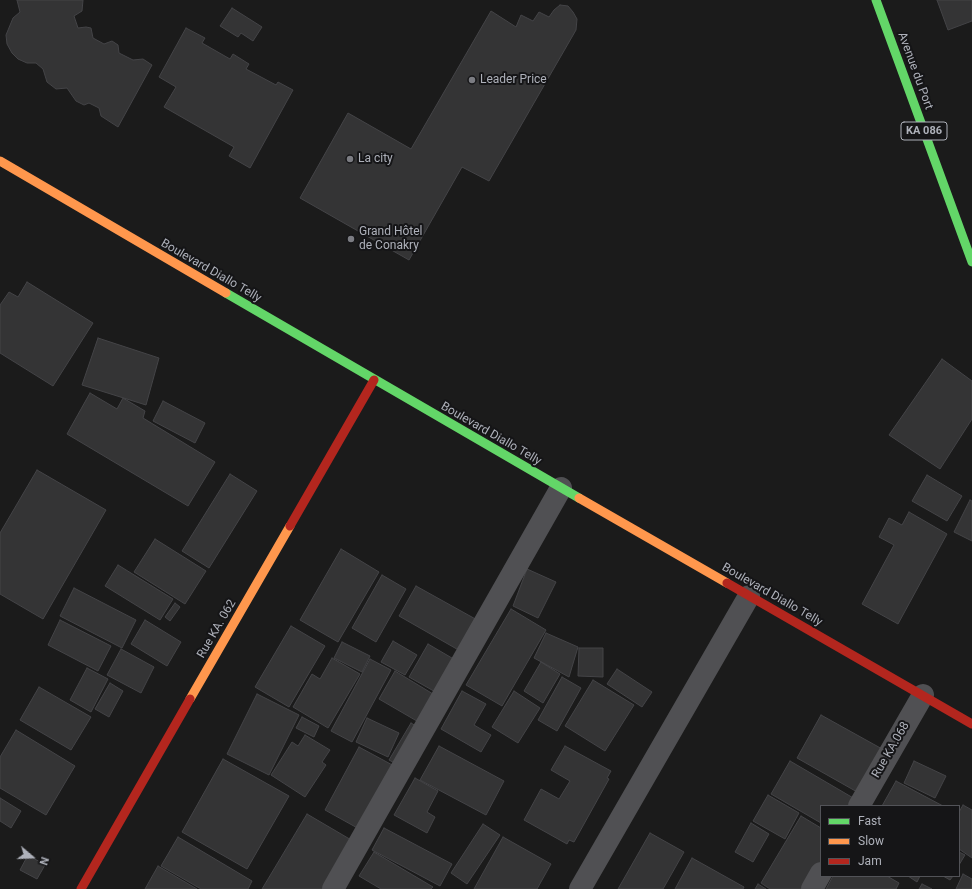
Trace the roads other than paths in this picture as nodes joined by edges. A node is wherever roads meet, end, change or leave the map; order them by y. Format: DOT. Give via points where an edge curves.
graph roads {
  1 [pos="876,0"];
  2 [pos="0,161"];
  3 [pos="972,262"];
  4 [pos="374,380"];
  5 [pos="562,488"];
  6 [pos="749,596"];
  7 [pos="923,695"];
  8 [pos="972,724"];
  9 [pos="860,805"];
  10 [pos="820,875"];
  11 [pos="81,889"];
  12 [pos="333,889"];
  13 [pos="580,889"];
  14 [pos="812,889"];
  1 -- 3 [label="street, Avenue du Port / KA 086"];
  2 -- 4 [label="street, Boulevard Diallo Telly"];
  4 -- 5 [label="street, Boulevard Diallo Telly"];
  4 -- 11 [label="street, Rue KA. 062"];
  5 -- 6 [label="street, Boulevard Diallo Telly"];
  5 -- 12 [label="street"];
  6 -- 7 [label="street, Boulevard Diallo Telly"];
  6 -- 13 [label="street"];
  7 -- 8 [label="street, Boulevard Diallo Telly"];
  7 -- 9 [label="street, Rue KA.068"];
  10 -- 14 [label="street"];
}
